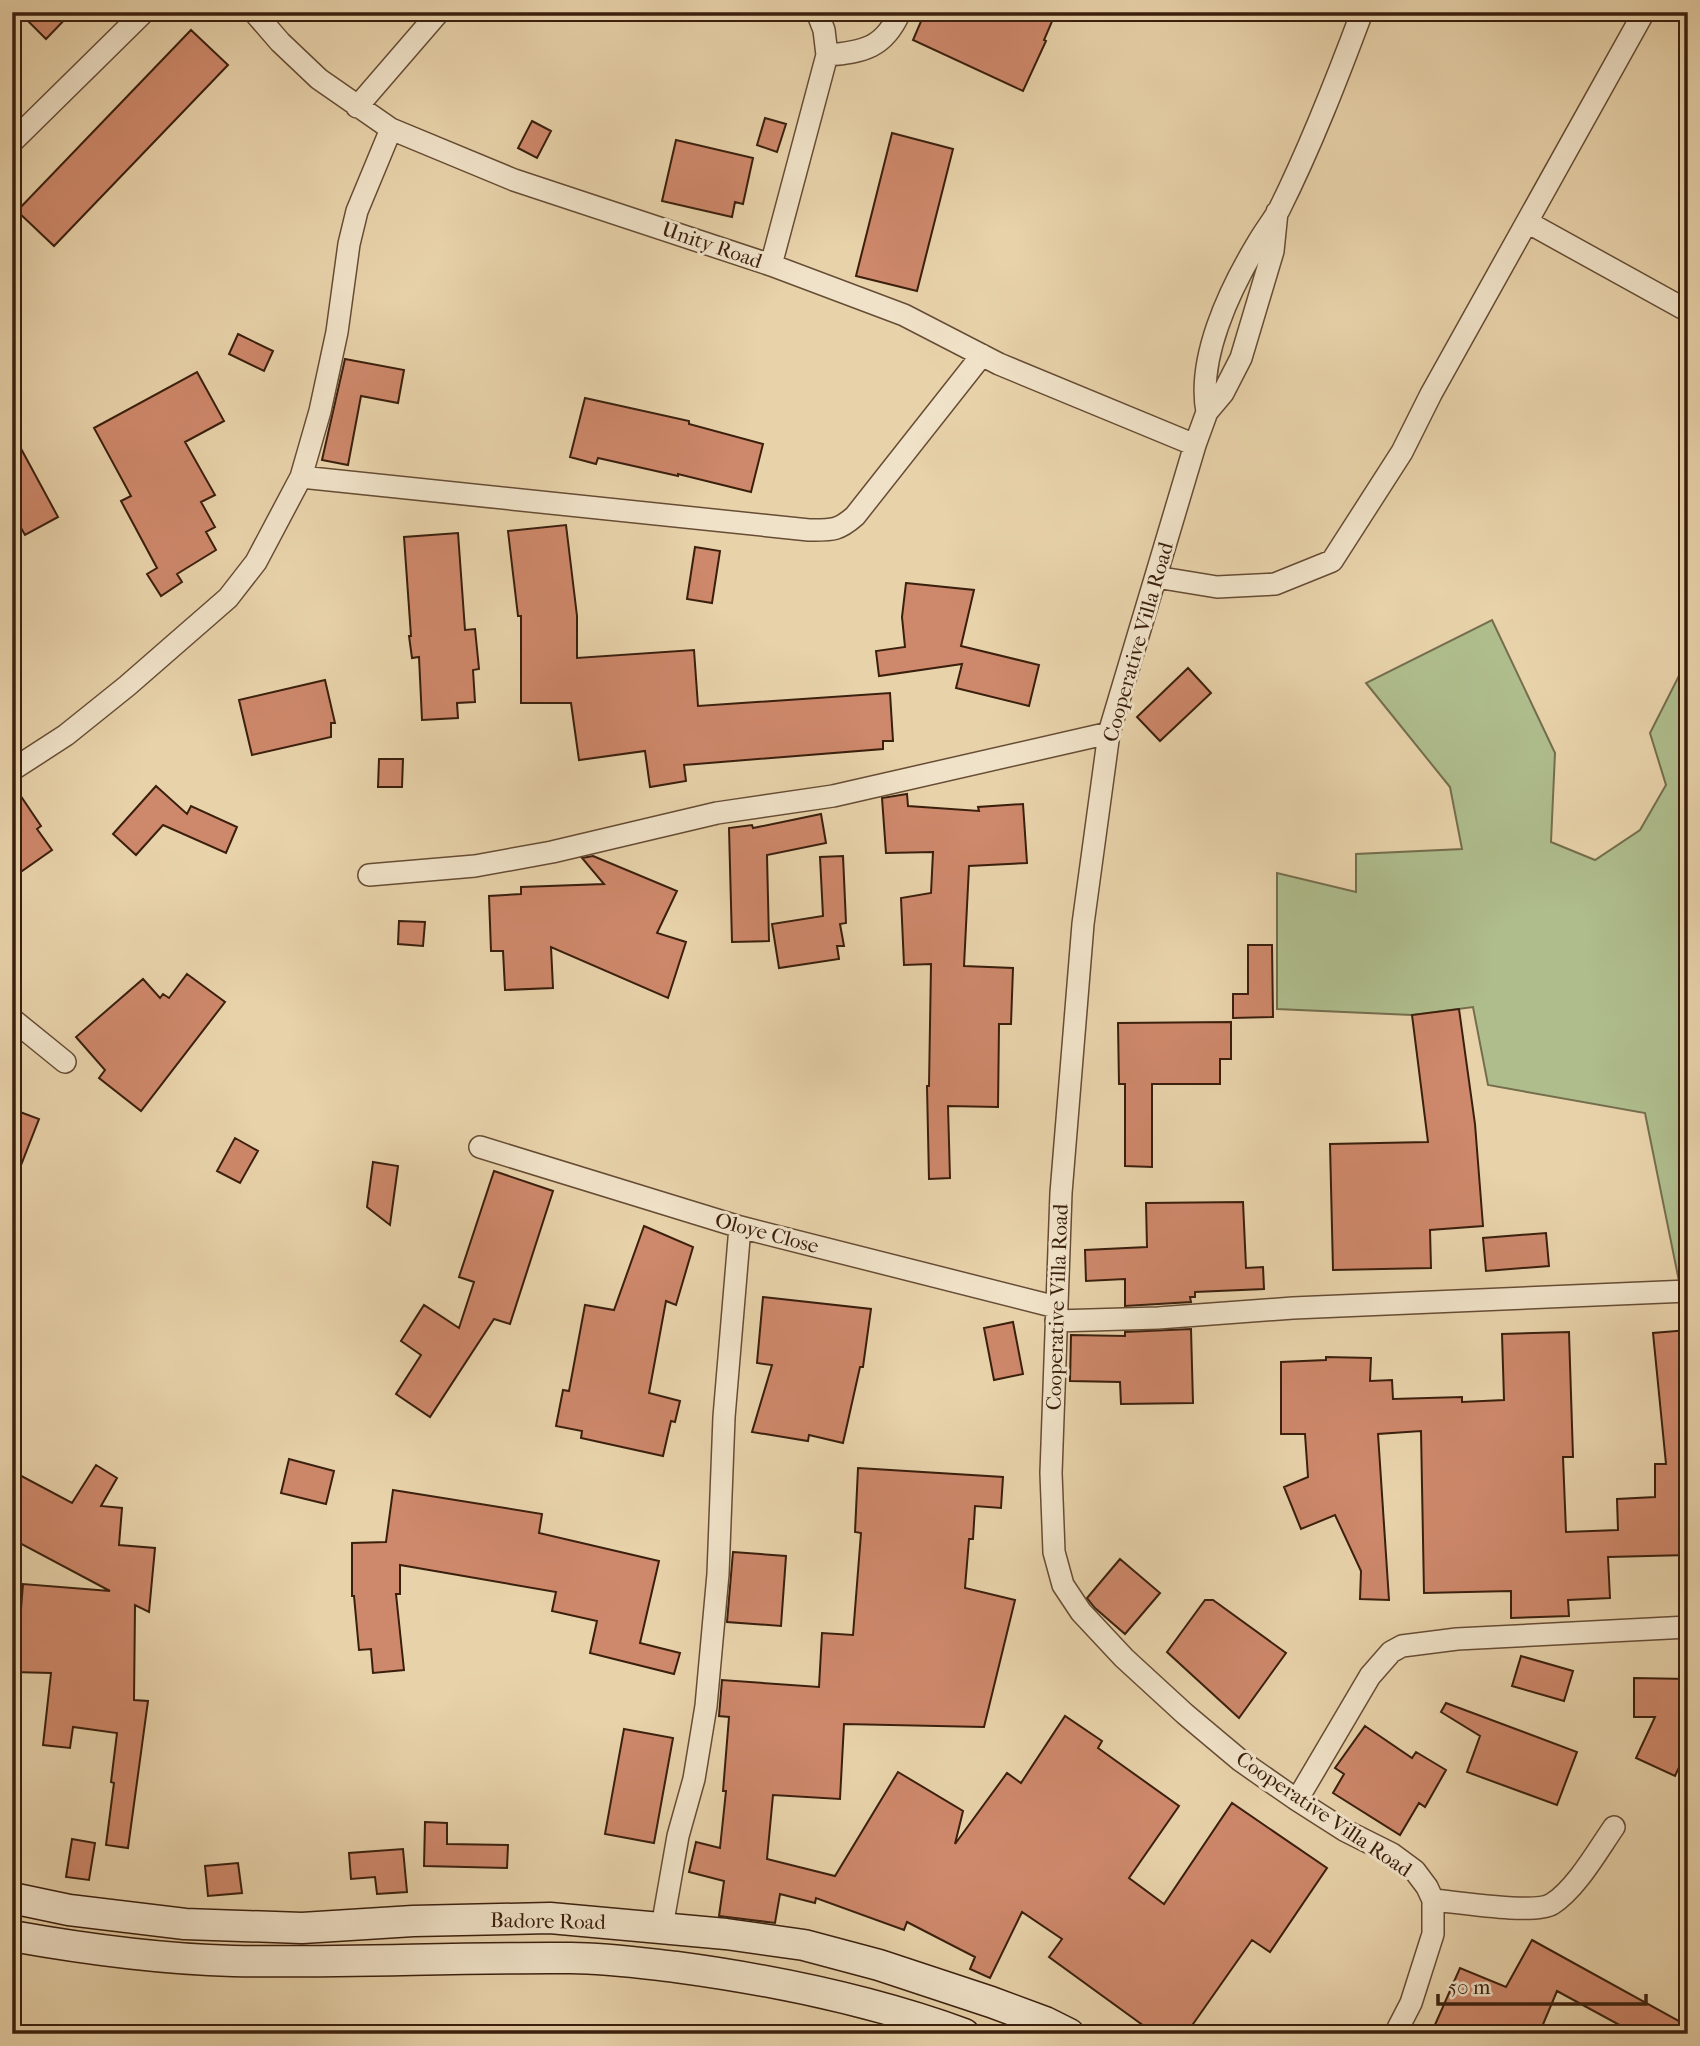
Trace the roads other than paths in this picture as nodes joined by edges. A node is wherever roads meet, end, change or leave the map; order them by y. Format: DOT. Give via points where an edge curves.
graph roads {
  1 [pos="144,12"];
  2 [pos="254,12"];
  3 [pos="439,12"];
  4 [pos="817,12"];
  5 [pos="900,12"];
  6 [pos="1362,12"];
  7 [pos="1644,12"];
  8 [pos="827,55"];
  9 [pos="357,107"];
  10 [pos="391,129"];
  11 [pos="12,142"];
  12 [pos="1278,212"];
  13 [pos="1527,222"];
  14 [pos="771,265"];
  15 [pos="1688,311"];
  16 [pos="982,355"];
  17 [pos="1207,412"];
  18 [pos="1195,446"];
  19 [pos="300,477"];
  20 [pos="1156,577"];
  21 [pos="1109,733"];
  22 [pos="12,769"];
  23 [pos="369,875"];
  24 [pos="12,1019"];
  25 [pos="65,1062"];
  26 [pos="481,1147"];
  27 [pos="740,1227"];
  28 [pos="1688,1291"];
  29 [pos="1056,1314"];
  30 [pos="1688,1627"];
  31 [pos="1297,1800"];
  32 [pos="1614,1827"];
  33 [pos="12,1898"];
  34 [pos="1433,1900"];
  35 [pos="662,1927"];
  36 [pos="12,1936"];
  37 [pos="964,2034"];
  38 [pos="1069,2034"];
  39 [pos="1395,2034"];
  1 -- 11 [label="street"];
  2 -- 9 [label="street, Unity Road" via="319,79"];
  3 -- 9 [label="street"];
  4 -- 8 [label="street"];
  5 -- 8 [label="street" via="886,36 873,46"];
  6 -- 12 [label="street, Cooperative Villa Road" via="1331,97"];
  7 -- 13 [label="street"];
  8 -- 14 [label="street"];
  9 -- 10 [label="street, Unity Road"];
  10 -- 14 [label="street, Unity Road" via="514,180"];
  10 -- 19 [label="street" via="357,211 337,332"];
  12 -- 17 [label="street, Cooperative Villa Road" via="1273,251 1241,358"];
  12 -- 17 [label="street, Cooperative Villa Road" via="1241,273 1211,345 1204,393"];
  13 -- 15 [label="street"];
  13 -- 20 [label="street" via="1402,452 1332,561 1275,583 1217,587"];
  14 -- 16 [label="street, Unity Road" via="904,315"];
  16 -- 18 [label="street, Unity Road"];
  16 -- 19 [label="street" via="855,516 833,530"];
  17 -- 18 [label="street, Cooperative Villa Road"];
  18 -- 20 [label="street, Cooperative Villa Road"];
  19 -- 22 [label="street" via="256,562 228,598 66,735"];
  20 -- 21 [label="street, Cooperative Villa Road"];
  21 -- 23 [label="street" via="833,796 717,813 552,852 475,866"];
  21 -- 29 [label="street, Cooperative Villa Road" via="1083,924"];
  24 -- 25 [label="street"];
  26 -- 27 [label="street, Oloye Close"];
  27 -- 29 [label="street, Oloye Close"];
  27 -- 35 [label="street" via="706,1706"];
  28 -- 29 [label="street, Oloye Close" via="1158,1318"];
  29 -- 31 [label="street, Cooperative Villa Road" via="1051,1473 1054,1552 1063,1585 1081,1612 1124,1658 1241,1761"];
  30 -- 31 [label="street" via="1402,1646 1370,1676"];
  31 -- 34 [label="street, Cooperative Villa Road" via="1392,1854 1415,1871"];
  32 -- 34 [label="street" via="1582,1873 1548,1906"];
  33 -- 35 [label="main road, Badore Road" via="185,1924 302,1928 550,1918"];
  34 -- 39 [label="street" via="1429,1951"];
  35 -- 38 [label="main road, Badore Road" via="804,1945 854,1958 936,1982"];
  36 -- 37 [label="main road, Badore Road" via="73,1947 231,1961 572,1958 631,1962 820,1993"];
}
